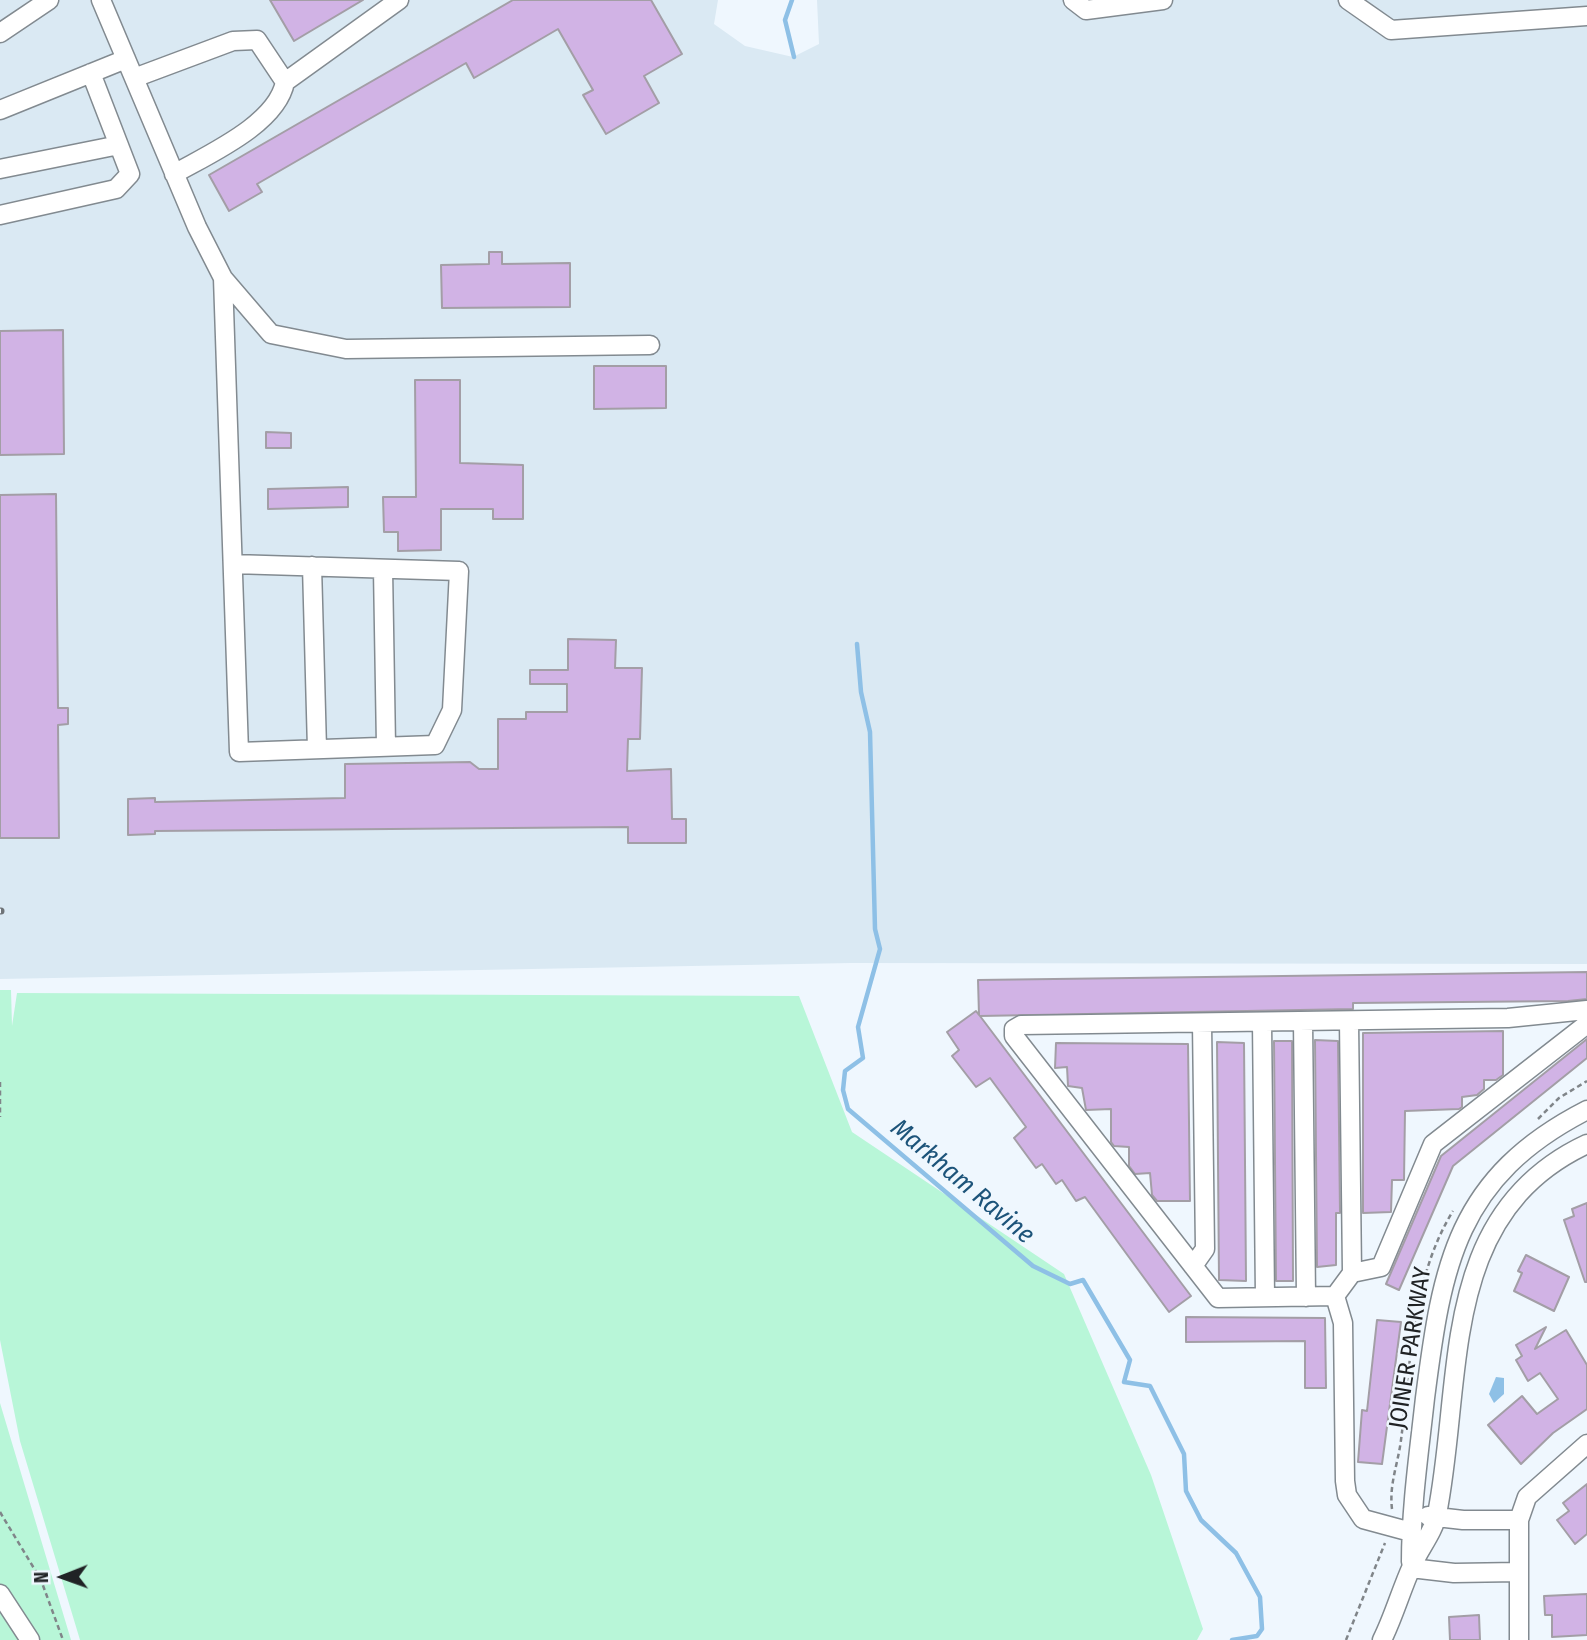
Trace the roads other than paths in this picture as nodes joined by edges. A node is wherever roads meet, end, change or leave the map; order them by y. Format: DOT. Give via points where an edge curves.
graph roads {
  1 [pos="49,0"];
  2 [pos="101,0"];
  3 [pos="399,0"];
  4 [pos="1073,0"];
  5 [pos="1163,0"];
  6 [pos="1348,0"];
  7 [pos="1587,16"];
  8 [pos="0,33"];
  9 [pos="126,59"];
  10 [pos="91,73"];
  11 [pos="134,78"];
  12 [pos="285,82"];
  13 [pos="0,110"];
  14 [pos="118,145"];
  15 [pos="0,169"];
  16 [pos="174,174"];
  17 [pos="0,215"];
  18 [pos="223,278"];
  19 [pos="650,345"];
  20 [pos="233,564"];
  21 [pos="312,566"];
  22 [pos="383,569"];
  23 [pos="386,747"];
  24 [pos="317,749"];
  25 [pos="1587,1010"];
  26 [pos="1303,1021"];
  27 [pos="1349,1021"];
  28 [pos="1262,1022"];
  29 [pos="1202,1023"];
  30 [pos="1587,1024"];
  31 [pos="1587,1110"];
  32 [pos="1587,1144"];
  33 [pos="1193,1266"];
  34 [pos="1352,1273"];
  35 [pos="1335,1296"];
  36 [pos="1265,1297"];
  37 [pos="1306,1297"];
  38 [pos="1587,1444"];
  39 [pos="1411,1513"];
  40 [pos="1437,1517"];
  41 [pos="1519,1520"];
  42 [pos="1411,1532"];
  43 [pos="1411,1568"];
  44 [pos="1518,1572"];
  45 [pos="2,1600"];
  46 [pos="30,1640"];
  47 [pos="1382,1640"];
  48 [pos="1519,1640"];
  1 -- 8 [label="street"];
  2 -- 9 [label="street"];
  3 -- 12 [label="street"];
  4 -- 5 [label="street" via="1086,10"];
  6 -- 7 [label="street" via="1391,30"];
  9 -- 10 [label="street"];
  9 -- 11 [label="street"];
  10 -- 13 [label="street"];
  10 -- 14 [label="street"];
  11 -- 12 [label="street" via="233,41 257,40"];
  11 -- 16 [label="street"];
  12 -- 16 [label="street" via="283,94 270,111 243,134"];
  14 -- 15 [label="street"];
  14 -- 17 [label="street" via="130,174 116,189"];
  16 -- 18 [label="street"];
  18 -- 19 [label="street" via="271,334 346,349"];
  18 -- 20 [label="street"];
  20 -- 21 [label="street"];
  20 -- 24 [label="street" via="239,752"];
  21 -- 22 [label="street"];
  21 -- 24 [label="street"];
  22 -- 23 [label="street"];
  22 -- 23 [label="street" via="459,571 452,710 435,746"];
  23 -- 24 [label="street"];
  25 -- 27 [label="street" via="1508,1018"];
  26 -- 27 [label="street"];
  26 -- 28 [label="street"];
  26 -- 37 [label="street"];
  27 -- 34 [label="street"];
  28 -- 29 [label="street"];
  28 -- 36 [label="street"];
  29 -- 33 [label="street" via="1205,1249"];
  29 -- 33 [label="street" via="1014,1029 1014,1036"];
  30 -- 34 [label="street" via="1433,1144 1381,1267"];
  31 -- 39 [label="street, JOINER PARKWAY" via="1533,1143 1508,1165 1461,1231 1446,1270 1436,1317"];
  32 -- 40 [label="street, JOINER PARKWAY" via="1550,1165 1502,1214 1485,1242 1461,1323"];
  33 -- 36 [label="street" via="1218,1298"];
  34 -- 35 [label="street"];
  35 -- 37 [label="street"];
  35 -- 42 [label="street" via="1343,1324 1347,1495 1363,1519"];
  36 -- 37 [label="street"];
  38 -- 41 [label="street" via="1527,1497"];
  39 -- 40 [label="street"];
  39 -- 42 [label="street, JOINER PARKWAY"];
  40 -- 41 [label="street"];
  40 -- 43 [label="street, JOINER PARKWAY"];
  41 -- 44 [label="street"];
  42 -- 43 [label="street, JOINER PARKWAY"];
  43 -- 44 [label="street"];
  43 -- 47 [label="street, JOINER PARKWAY"];
  44 -- 48 [label="street"];
  45 -- 46 [label="street"];
}
